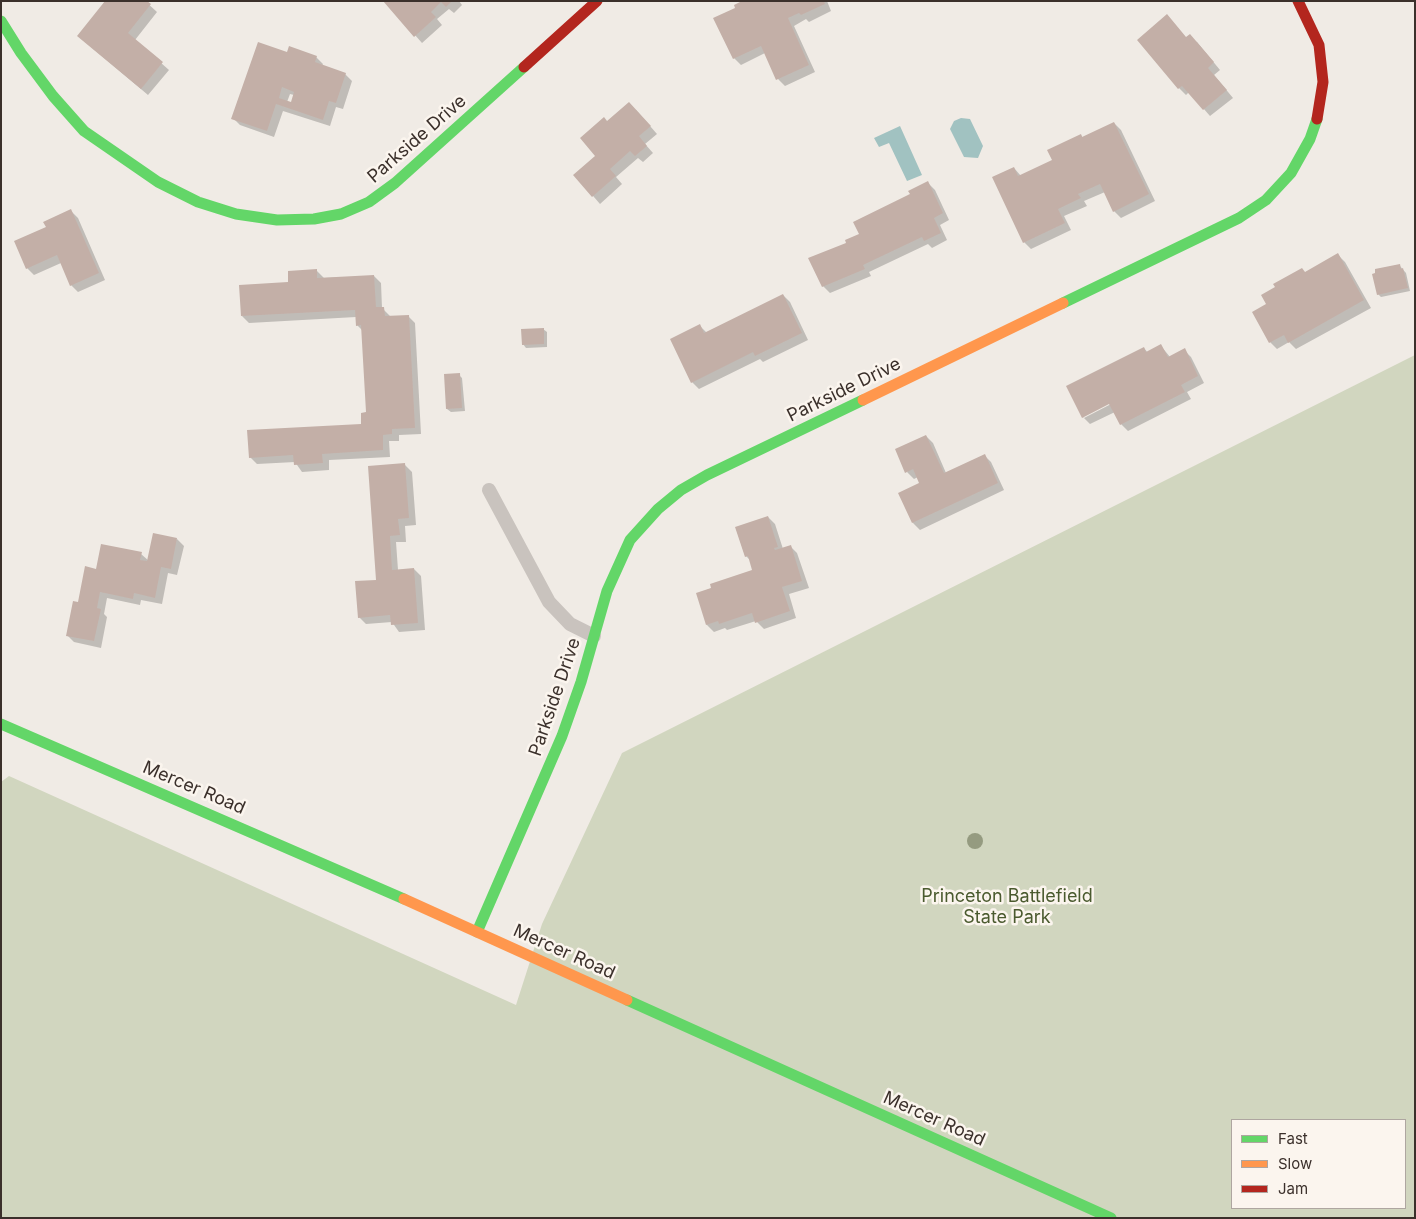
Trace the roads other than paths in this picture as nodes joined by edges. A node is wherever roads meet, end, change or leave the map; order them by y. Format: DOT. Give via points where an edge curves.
graph roads {
  1 [pos="597,1"];
  2 [pos="1298,1"];
  3 [pos="1,21"];
  4 [pos="489,490"];
  5 [pos="594,636"];
  6 [pos="1,724"];
  7 [pos="477,932"];
  8 [pos="1111,1218"];
  1 -- 3 [label="street, Parkside Drive" via="395,183 370,202 341,214 314,219 277,220 236,214 198,202 158,182 84,131 26,60"];
  2 -- 5 [label="street, Parkside Drive" via="1319,46 1323,82 1320,111 1310,139 1290,172 1266,200 1239,218 681,490 658,509 630,540 607,591"];
  4 -- 5 [label="lane" via="549,602 570,624"];
  5 -- 7 [label="street, Parkside Drive" via="562,736"];
  6 -- 7 [label="street, Mercer Road"];
  7 -- 8 [label="street, Mercer Road"];
}
